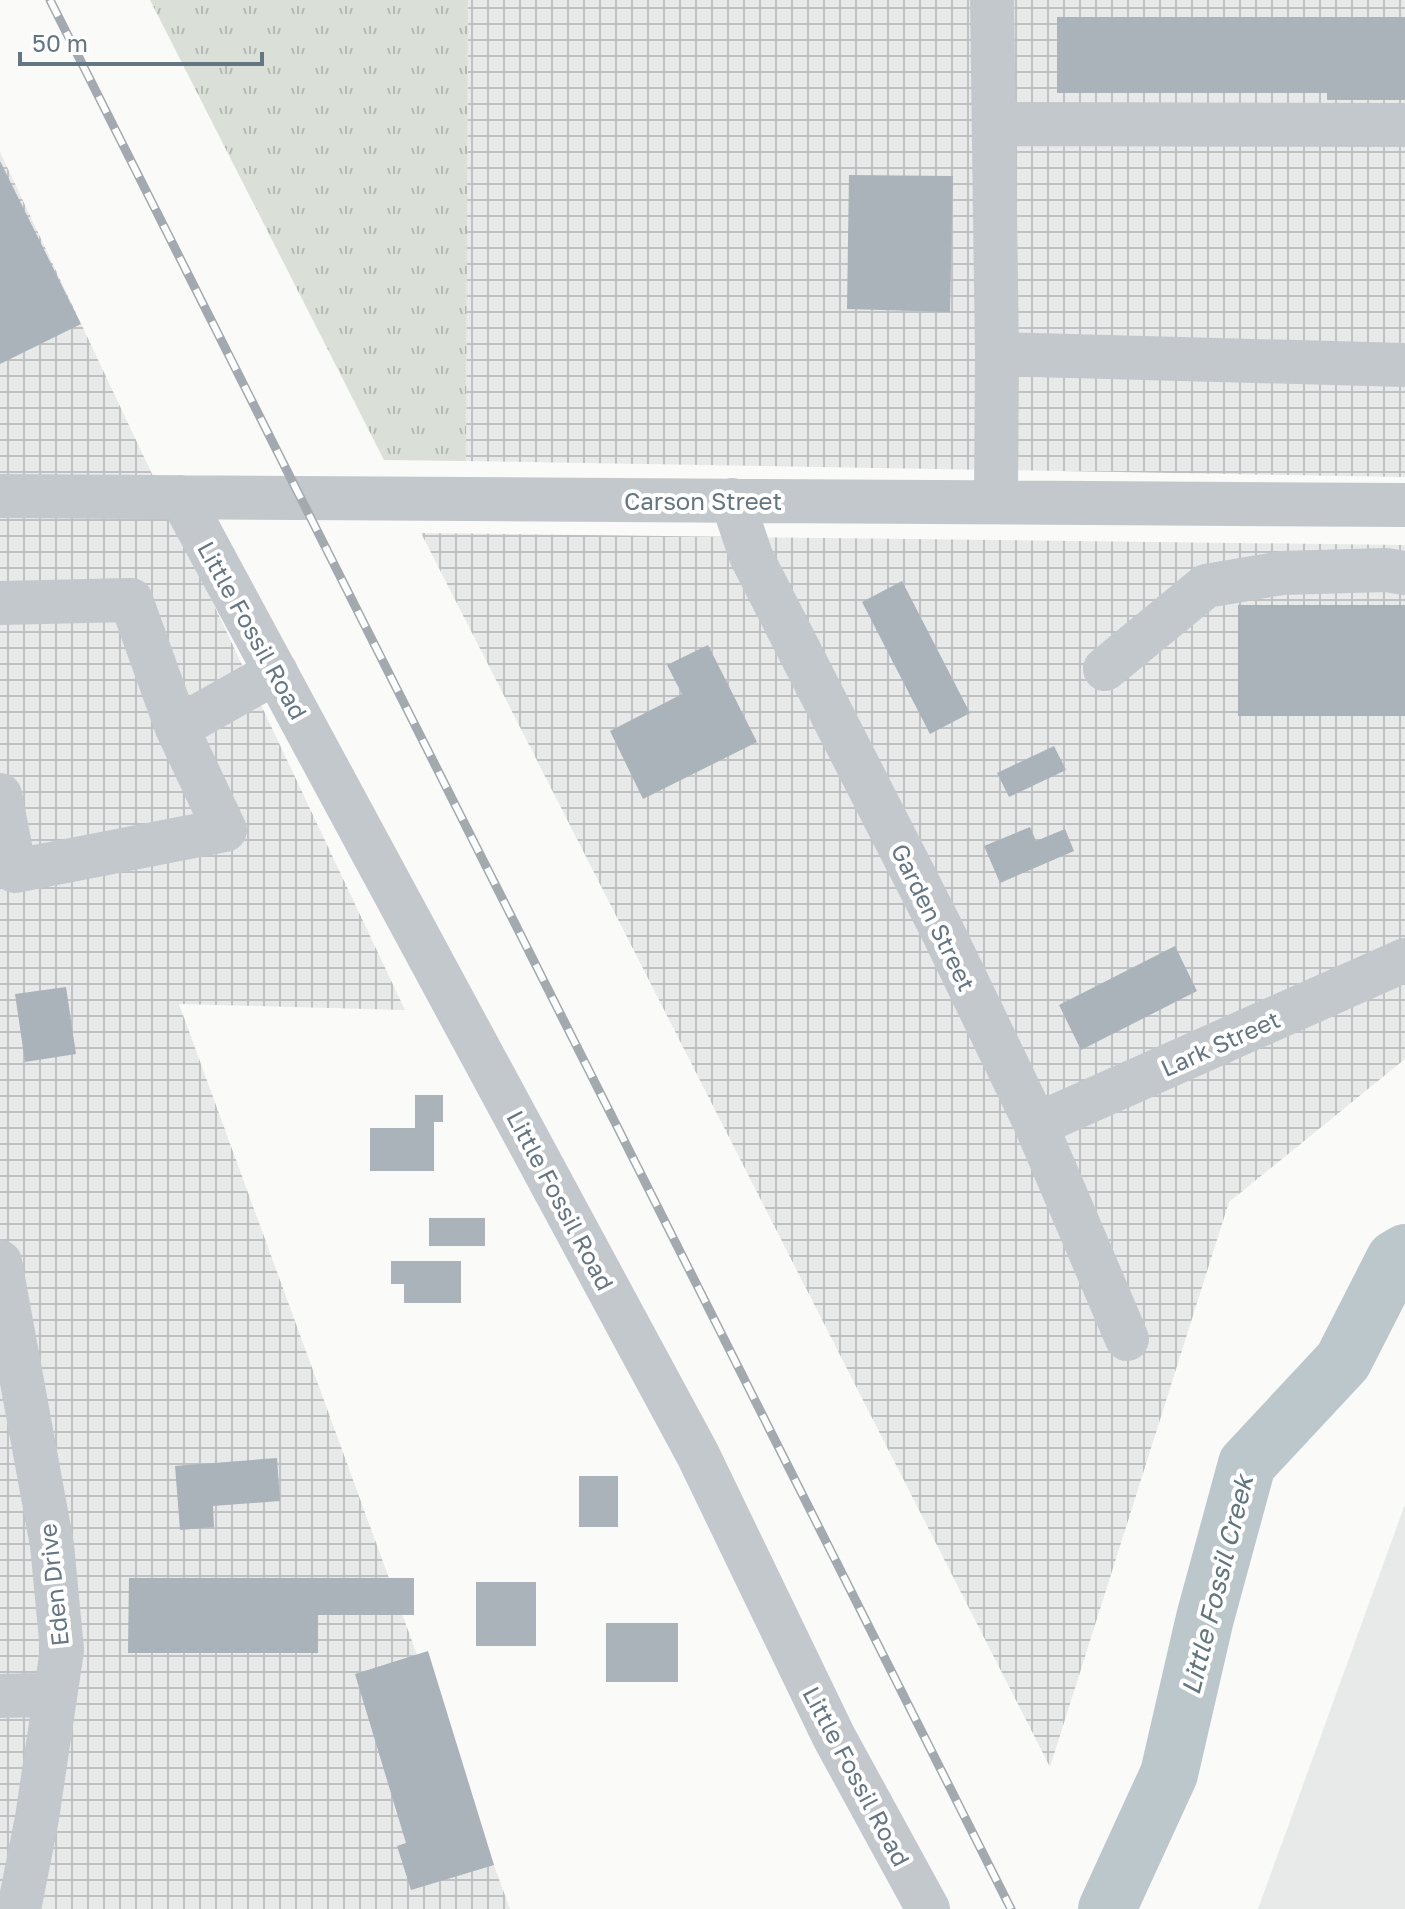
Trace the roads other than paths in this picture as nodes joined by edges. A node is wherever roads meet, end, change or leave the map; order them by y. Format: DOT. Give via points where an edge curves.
graph roads {
  1 [pos="992,0"];
  2 [pos="994,124"];
  3 [pos="1405,125"];
  4 [pos="997,354"];
  5 [pos="1405,365"];
  6 [pos="0,496"];
  7 [pos="181,497"];
  8 [pos="732,500"];
  9 [pos="996,502"];
  10 [pos="1319,504"];
  11 [pos="1405,505"];
  12 [pos="1320,573"];
  13 [pos="1405,573"];
  14 [pos="0,603"];
  15 [pos="1105,669"];
  16 [pos="276,672"];
  17 [pos="177,728"];
  18 [pos="0,795"];
  19 [pos="8,873"];
  20 [pos="1405,960"];
  21 [pos="1036,1125"];
  22 [pos="0,1262"];
  23 [pos="1127,1339"];
  24 [pos="0,1696"];
  25 [pos="55,1698"];
  26 [pos="19,1909"];
  27 [pos="928,1909"];
  1 -- 2 [label="street"];
  2 -- 3 [label="street"];
  2 -- 4 [label="street"];
  4 -- 5 [label="street"];
  4 -- 9 [label="street"];
  6 -- 7 [label="street, Carson Street"];
  7 -- 8 [label="street, Carson Street"];
  7 -- 16 [label="street, Little Fossil Road"];
  8 -- 9 [label="street, Carson Street"];
  8 -- 21 [label="street, Garden Street" via="751,556"];
  9 -- 10 [label="street, Carson Street"];
  10 -- 11 [label="street, Carson Street"];
  10 -- 12 [label="street"];
  12 -- 13 [label="street"];
  12 -- 15 [label="street" via="1282,573 1206,586"];
  14 -- 17 [label="street" via="131,600"];
  16 -- 17 [label="street"];
  16 -- 27 [label="street, Little Fossil Road" via="698,1455 834,1737"];
  17 -- 19 [label="street" via="225,830"];
  18 -- 19 [label="street"];
  20 -- 21 [label="street, Lark Street"];
  21 -- 23 [label="street, Garden Street"];
  22 -- 25 [label="street, Eden Drive" via="52,1545 62,1650"];
  24 -- 25 [label="street"];
  25 -- 26 [label="street, Eden Drive"];
}
